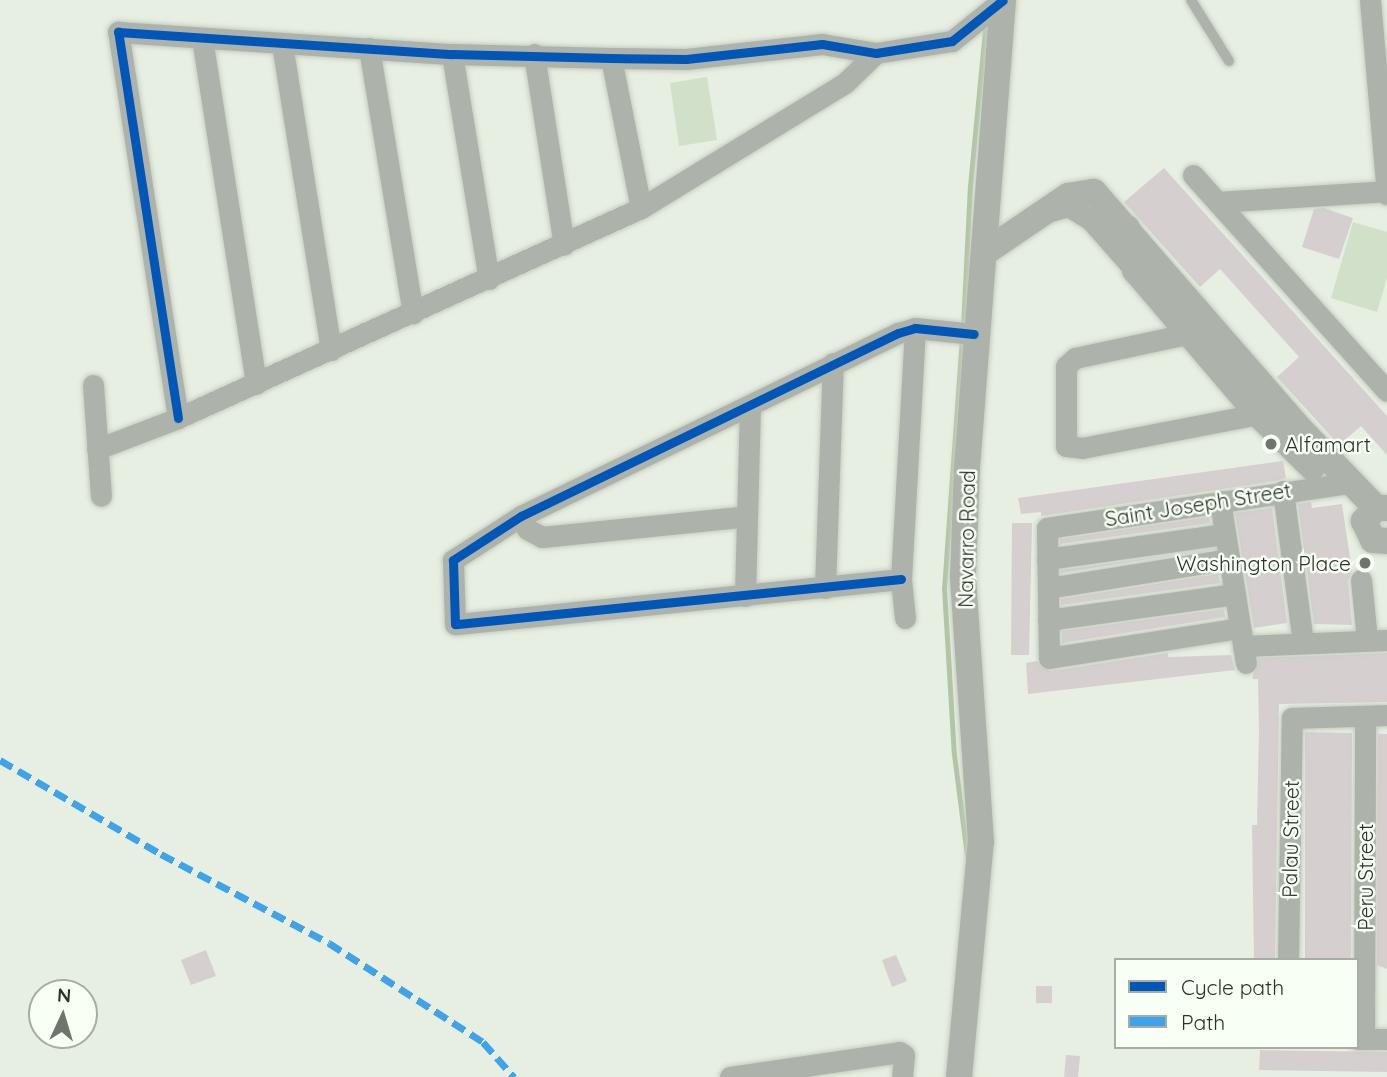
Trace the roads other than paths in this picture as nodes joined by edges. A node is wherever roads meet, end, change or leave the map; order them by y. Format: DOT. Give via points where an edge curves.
graph roads {
  1 [pos="1191,0"];
  2 [pos="1370,0"];
  3 [pos="994,7"];
  4 [pos="202,38"];
  5 [pos="282,44"];
  6 [pos="369,48"];
  7 [pos="876,53"];
  8 [pos="452,54"];
  9 [pos="534,54"];
  10 [pos="611,58"];
  11 [pos="1381,58"];
  12 [pos="1229,61"];
  13 [pos="1385,139"];
  14 [pos="1193,175"];
  15 [pos="1386,193"];
  16 [pos="1217,202"];
  17 [pos="641,208"];
  18 [pos="1040,214"];
  19 [pos="1126,225"];
  20 [pos="564,245"];
  21 [pos="984,253"];
  22 [pos="1135,270"];
  23 [pos="489,279"];
  24 [pos="413,313"];
  25 [pos="915,328"];
  26 [pos="1199,332"];
  27 [pos="966,333"];
  28 [pos="331,350"];
  29 [pos="833,363"];
  30 [pos="256,384"];
  31 [pos="93,385"];
  32 [pos="1386,387"];
  33 [pos="750,407"];
  34 [pos="1258,414"];
  35 [pos="178,418"];
  36 [pos="1292,434"];
  37 [pos="97,449"];
  38 [pos="1339,484"];
  39 [pos="1283,491"];
  40 [pos="101,496"];
  41 [pos="1220,501"];
  42 [pos="1376,512"];
  43 [pos="521,516"];
  44 [pos="747,516"];
  45 [pos="1225,534"];
  46 [pos="1386,543"];
  47 [pos="1048,559"];
  48 [pos="1229,559"];
  49 [pos="901,579"];
  50 [pos="1361,580"];
  51 [pos="825,588"];
  52 [pos="1048,588"];
  53 [pos="1235,594"];
  54 [pos="745,596"];
  55 [pos="905,618"];
  56 [pos="1048,620"];
  57 [pos="1377,640"];
  58 [pos="1303,643"];
  59 [pos="1243,646"];
  60 [pos="1387,715"];
  61 [pos="1365,716"];
  62 [pos="1288,958"];
  63 [pos="1361,1039"];
  64 [pos="1387,1039"];
  65 [pos="832,1070"];
  66 [pos="741,1076"];
  67 [pos="902,1077"];
  68 [pos="959,1077"];
  1 -- 12 [label="lane"];
  2 -- 11 [label="street"];
  3 -- 7 [label="street" via="952,41"];
  3 -- 21 [label="street, Navarro Road"];
  4 -- 5 [label="street"];
  4 -- 30 [label="street"];
  4 -- 35 [label="street" via="118,33"];
  5 -- 6 [label="street"];
  5 -- 28 [label="street"];
  6 -- 8 [label="street"];
  6 -- 24 [label="street"];
  7 -- 10 [label="street" via="822,44 686,59"];
  7 -- 17 [label="street" via="845,83"];
  8 -- 9 [label="street"];
  8 -- 23 [label="street"];
  9 -- 10 [label="street"];
  9 -- 20 [label="street"];
  10 -- 17 [label="street"];
  11 -- 13 [label="street"];
  13 -- 15 [label="street"];
  14 -- 16 [label="street"];
  15 -- 16 [label="street"];
  16 -- 32 [label="street"];
  17 -- 20 [label="street"];
  18 -- 19 [label="street" via="1068,196 1094,192"];
  18 -- 21 [label="street"];
  18 -- 22 [label="street" via="1068,206 1090,219"];
  19 -- 22 [label="street"];
  19 -- 26 [label="street"];
  20 -- 23 [label="street"];
  21 -- 27 [label="street, Navarro Road"];
  22 -- 26 [label="street"];
  23 -- 24 [label="street"];
  24 -- 28 [label="street"];
  25 -- 27 [label="street"];
  25 -- 29 [label="street"];
  25 -- 49 [label="street"];
  26 -- 34 [label="street"];
  26 -- 34 [label="street" via="1075,358 1066,366 1066,446 1082,448"];
  26 -- 36 [label="street"];
  27 -- 68 [label="street, Navarro Road" via="963,577 981,842"];
  28 -- 30 [label="street"];
  29 -- 33 [label="street"];
  29 -- 51 [label="street"];
  30 -- 35 [label="street"];
  31 -- 37 [label="street"];
  33 -- 43 [label="street"];
  33 -- 44 [label="street"];
  34 -- 36 [label="street"];
  35 -- 37 [label="street"];
  36 -- 38 [label="street"];
  37 -- 40 [label="street"];
  38 -- 39 [label="street, Saint Joseph Street"];
  38 -- 42 [label="street"];
  39 -- 41 [label="street, Saint Joseph Street"];
  39 -- 58 [label="street"];
  41 -- 45 [label="street"];
  41 -- 47 [label="street, Saint Joseph Street" via="1047,528"];
  42 -- 46 [label="street" via="1367,535"];
  43 -- 44 [label="street" via="527,529 542,537"];
  43 -- 54 [label="street" via="456,554 455,624"];
  44 -- 54 [label="street"];
  45 -- 47 [label="street"];
  45 -- 48 [label="street"];
  47 -- 52 [label="street"];
  48 -- 52 [label="street"];
  48 -- 53 [label="street"];
  49 -- 51 [label="street"];
  49 -- 55 [label="street"];
  50 -- 57 [label="street"];
  51 -- 54 [label="street"];
  52 -- 56 [label="street"];
  53 -- 56 [label="street"];
  53 -- 59 [label="street"];
  56 -- 59 [label="street" via="1049,657"];
  57 -- 58 [label="street"];
  58 -- 59 [label="street"];
  60 -- 61 [label="street"];
  61 -- 62 [label="street, Palau Street" via="1292,718"];
  61 -- 63 [label="street, Peru Street"];
  63 -- 64 [label="street"];
  65 -- 66 [label="street"];
  65 -- 67 [label="street" via="902,1052"];
}
